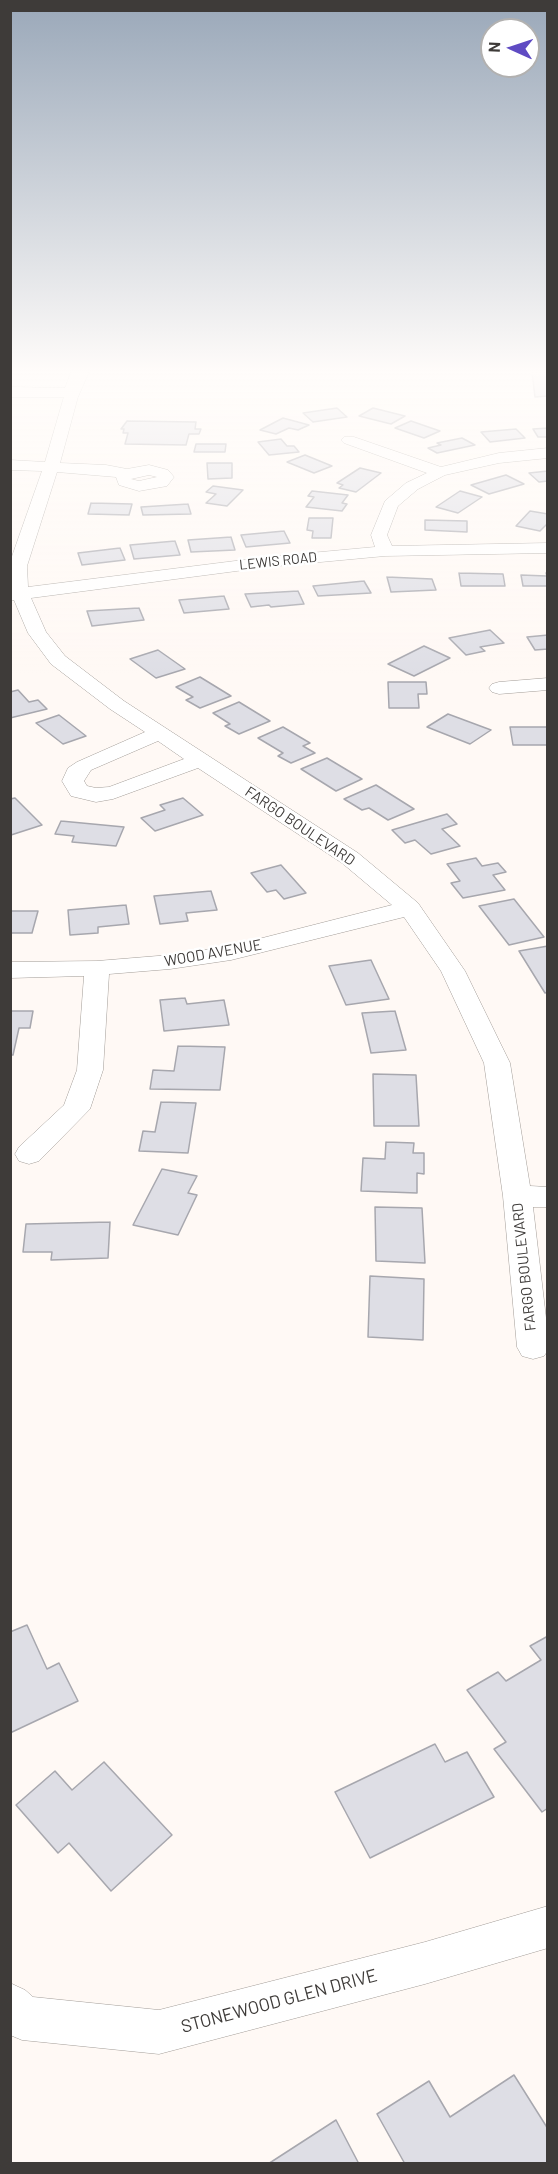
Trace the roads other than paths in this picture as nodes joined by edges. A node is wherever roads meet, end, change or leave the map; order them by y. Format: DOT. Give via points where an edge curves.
graph roads {
  1 [pos="49,473"];
  2 [pos="437,473"];
  3 [pos="548,548"];
  4 [pos="385,551"];
  5 [pos="15,595"];
  6 [pos="548,684"];
  7 [pos="499,688"];
  8 [pos="160,733"];
  9 [pos="200,760"];
  10 [pos="410,908"];
  11 [pos="97,968"];
  12 [pos="10,969"];
  13 [pos="29,1154"];
  14 [pos="517,1196"];
  15 [pos="548,1197"];
  16 [pos="532,1347"];
  17 [pos="548,1928"];
  18 [pos="10,2005"];
  1 -- 5 [label="street, FARGO BOULEVARD" via="18,566"];
  2 -- 4 [label="street" via="412,486 391,504 380,535"];
  3 -- 4 [label="street, LEWIS ROAD"];
  4 -- 5 [label="street, LEWIS ROAD" via="267,562"];
  5 -- 8 [label="street, FARGO BOULEVARD" via="58,660"];
  6 -- 7 [label="street"];
  8 -- 9 [label="street, FARGO BOULEVARD"];
  8 -- 9 [label="street" via="84,766 73,781 79,791 113,793"];
  9 -- 10 [label="street, FARGO BOULEVARD" via="350,858"];
  10 -- 11 [label="street, WOOD AVENUE" via="231,952"];
  10 -- 14 [label="street, FARGO BOULEVARD" via="453,971 497,1063"];
  11 -- 12 [label="street, WOOD AVENUE"];
  11 -- 13 [label="street" via="90,1070 76,1109"];
  14 -- 15 [label="street"];
  14 -- 16 [label="street, FARGO BOULEVARD"];
  17 -- 18 [label="street, STONEWOOD GLEN DRIVE" via="159,2032 22,2018"];
}
